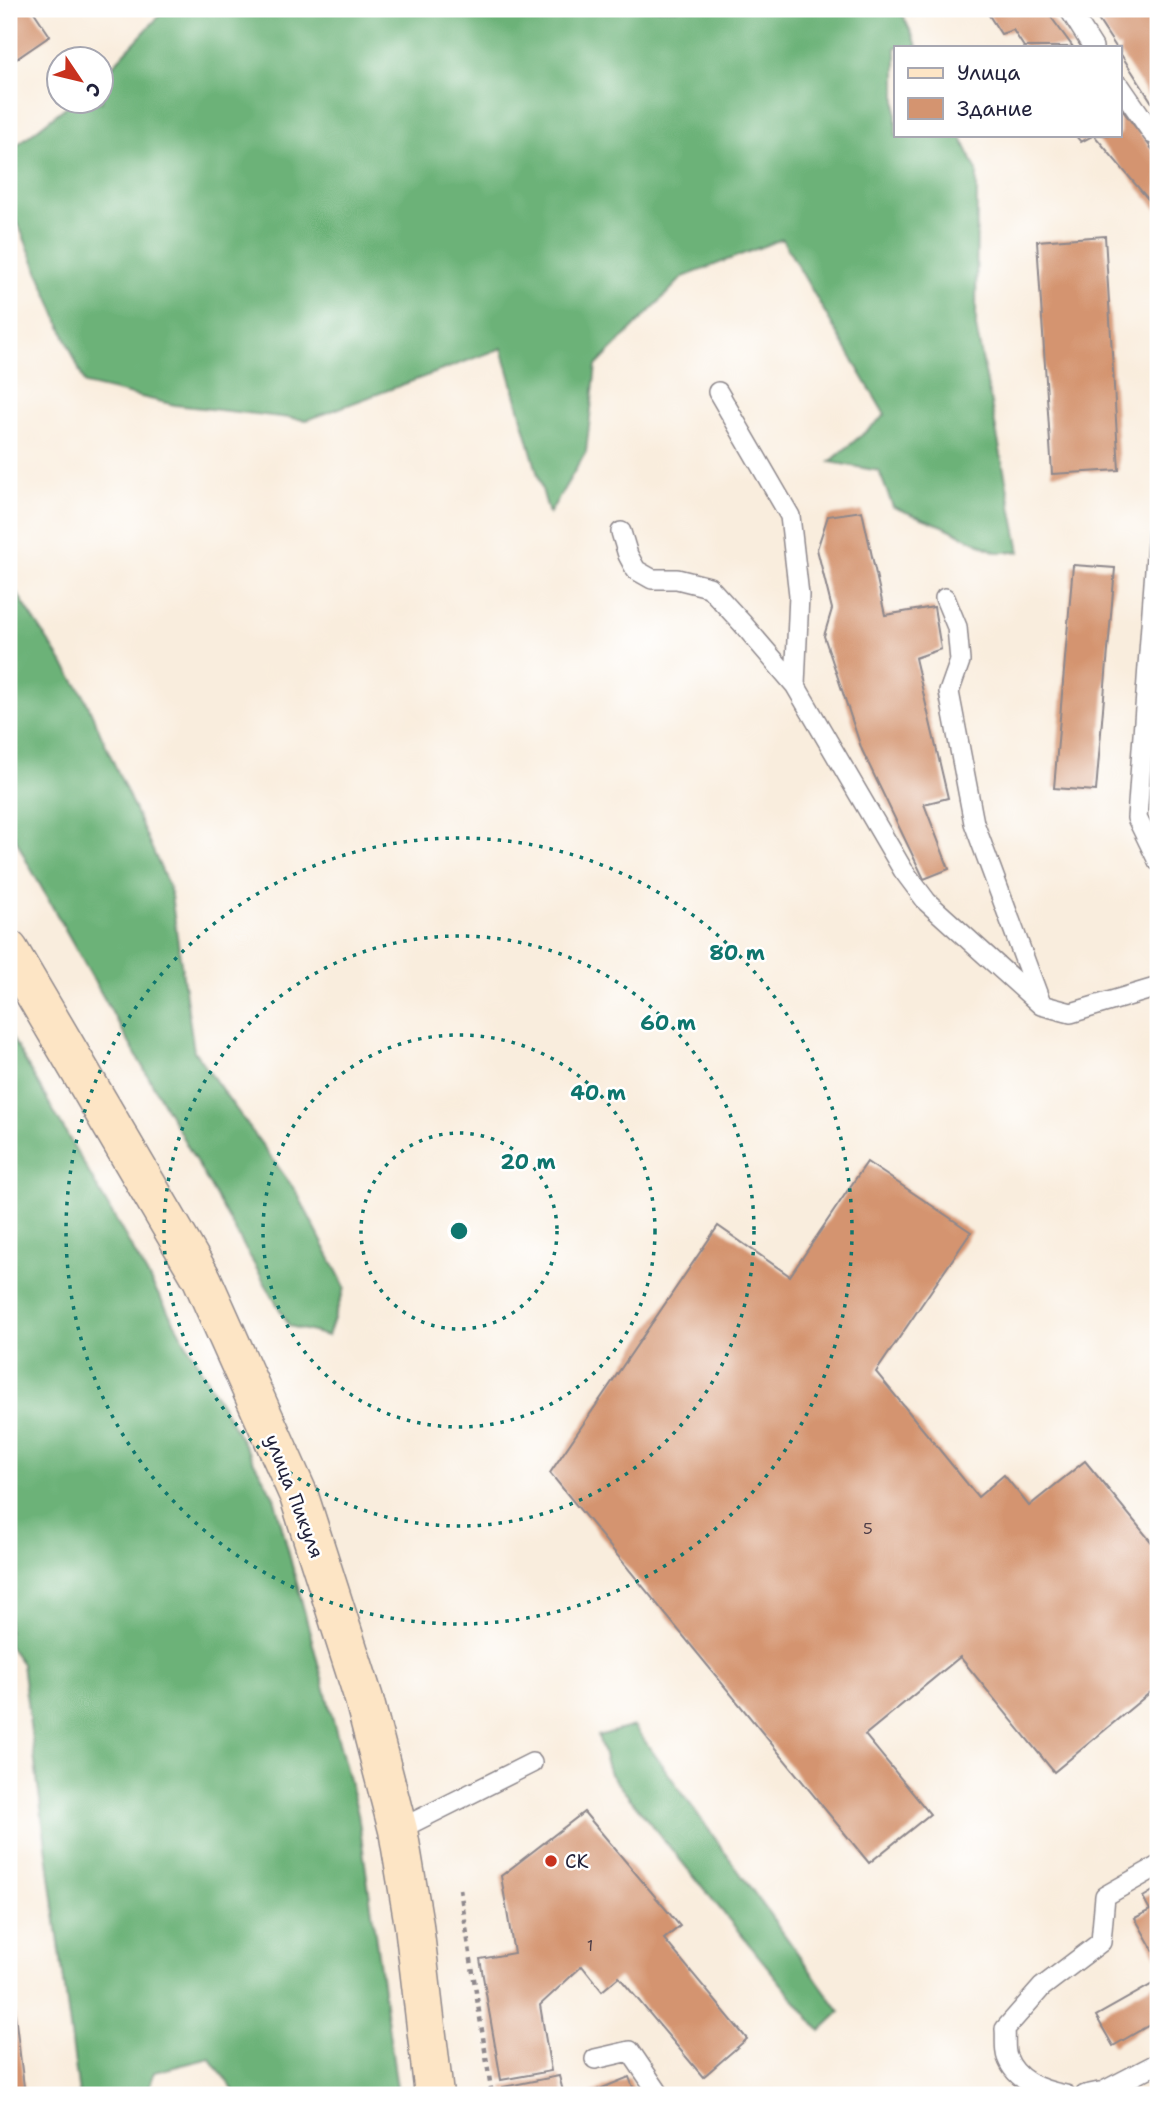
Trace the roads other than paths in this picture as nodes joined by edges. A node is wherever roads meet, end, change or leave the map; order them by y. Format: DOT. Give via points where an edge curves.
graph roads {
  1 [pos="1069,9"];
  2 [pos="1092,46"];
  3 [pos="1122,89"];
  4 [pos="1158,132"];
  5 [pos="718,392"];
  6 [pos="1158,528"];
  7 [pos="621,532"];
  8 [pos="945,598"];
  9 [pos="795,685"];
  10 [pos="1158,861"];
  11 [pos="9,950"];
  12 [pos="1158,987"];
  13 [pos="1041,1005"];
  14 [pos="532,1763"];
  15 [pos="398,1830"];
  16 [pos="1158,1866"];
  17 [pos="595,2059"];
  18 [pos="1158,2063"];
  19 [pos="434,2095"];
  20 [pos="660,2095"];
  21 [pos="1066,2095"];
  22 [pos="1085,2095"];
  1 -- 2 [label="lane"];
  3 -- 4 [label="lane" via="1153,134"];
  5 -- 9 [label="lane" via="790,516 799,595"];
  6 -- 10 [label="lane" via="1137,818"];
  7 -- 9 [label="lane" via="636,570 652,579 709,587"];
  8 -- 13 [label="lane" via="957,627 960,661 949,692 974,823"];
  9 -- 13 [label="lane" via="903,870 927,902"];
  11 -- 15 [label="main road, улица Пикуля" via="202,1279 299,1496 364,1699"];
  12 -- 13 [label="lane" via="1071,1013"];
  14 -- 15 [label="lane"];
  15 -- 19 [label="main road, улица Пикуля"];
  16 -- 21 [label="lane" via="1105,1896 1101,1942 1042,1987 1005,2029 1007,2056 1018,2076 1045,2091"];
  17 -- 20 [label="lane" via="630,2051"];
  18 -- 22 [label="lane" via="1104,2091"];
}
